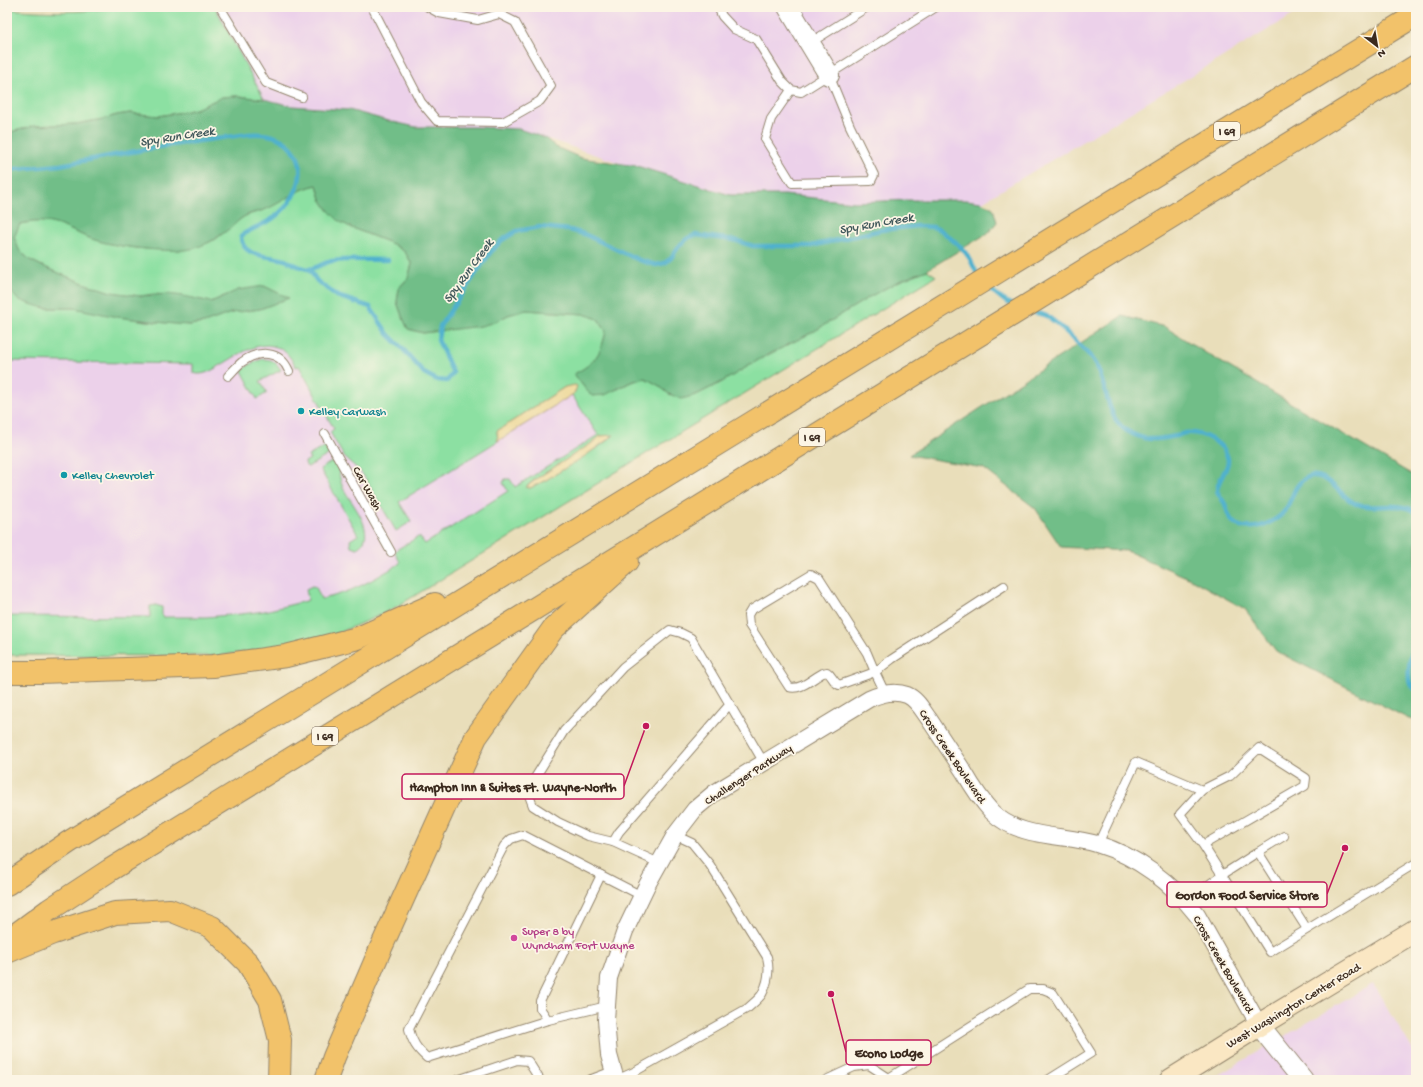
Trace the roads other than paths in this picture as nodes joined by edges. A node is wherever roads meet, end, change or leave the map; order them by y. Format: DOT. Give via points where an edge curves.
graph roads {
  1 [pos="220,7"];
  2 [pos="372,7"];
  3 [pos="428,7"];
  4 [pos="718,7"];
  5 [pos="788,7"];
  6 [pos="867,7"];
  7 [pos="936,7"];
  8 [pos="1416,15"];
  9 [pos="810,42"];
  10 [pos="1416,66"];
  11 [pos="829,75"];
  12 [pos="791,90"];
  13 [pos="302,98"];
  14 [pos="289,371"];
  15 [pos="228,376"];
  16 [pos="325,434"];
  17 [pos="648,538"];
  18 [pos="391,552"];
  19 [pos="513,570"];
  20 [pos="1004,586"];
  21 [pos="7,672"];
  22 [pos="875,672"];
  23 [pos="885,693"];
  24 [pos="868,699"];
  25 [pos="730,704"];
  26 [pos="764,763"];
  27 [pos="1202,790"];
  28 [pos="675,835"];
  29 [pos="1284,836"];
  30 [pos="613,842"];
  31 [pos="1098,844"];
  32 [pos="1203,845"];
  33 [pos="1258,852"];
  34 [pos="659,863"];
  35 [pos="1416,864"];
  36 [pos="601,875"];
  37 [pos="1222,875"];
  38 [pos="7,884"];
  39 [pos="642,896"];
  40 [pos="1186,901"];
  41 [pos="1307,929"];
  42 [pos="1416,930"];
  43 [pos="7,940"];
  44 [pos="7,952"];
  45 [pos="607,1006"];
  46 [pos="548,1020"];
  47 [pos="1259,1025"];
  48 [pos="615,1077"];
  49 [pos="889,1079"];
  50 [pos="279,1080"];
  51 [pos="326,1080"];
  52 [pos="457,1080"];
  53 [pos="540,1080"];
  54 [pos="589,1080"];
  55 [pos="828,1080"];
  56 [pos="1048,1080"];
  57 [pos="1171,1080"];
  58 [pos="1303,1080"];
  1 -- 13 [label="lane" via="266,83"];
  2 -- 3 [label="lane" via="421,102 437,121 503,122 540,101 551,86 515,22 499,14 478,20 439,13"];
  4 -- 12 [label="lane" via="722,16 734,29 756,39 782,81"];
  5 -- 9 [label="street"];
  6 -- 9 [label="lane"];
  7 -- 11 [label="lane"];
  8 -- 19 [label="highway, I 69"];
  9 -- 11 [label="street"];
  10 -- 17 [label="highway, I 69"];
  11 -- 12 [label="lane" via="801,92"];
  11 -- 12 [label="lane" via="874,175 871,181 792,183 764,139 771,119"];
  14 -- 15 [label="lane" via="281,360 270,353 255,355 241,363"];
  16 -- 18 [label="lane, Car Wash"];
  17 -- 43 [label="highway, I 69" via="110,870"];
  17 -- 51 [label="highway" via="622,567 553,629 476,737 380,950"];
  19 -- 21 [label="highway" via="358,638 286,656 213,666"];
  19 -- 38 [label="highway, I 69" via="69,842"];
  20 -- 22 [label="lane"];
  22 -- 22 [label="lane" via="867,653 819,578 811,574 751,610 748,615 749,625 789,687 793,689 826,672 840,685"];
  22 -- 23 [label="lane"];
  23 -- 24 [label="street, Cross Creek Boulevard"];
  23 -- 31 [label="street, Cross Creek Boulevard" via="907,695 917,703 992,812 1024,831"];
  24 -- 26 [label="street, Challenger Parkway"];
  25 -- 26 [label="lane"];
  25 -- 30 [label="lane"];
  25 -- 30 [label="lane" via="691,638 670,630 623,667 564,731 528,789 533,806 558,822 588,836"];
  26 -- 28 [label="street, Challenger Parkway" via="714,793 695,809"];
  27 -- 31 [label="lane" via="1136,762"];
  27 -- 32 [label="lane" via="1180,814"];
  27 -- 32 [label="lane" via="1230,776 1259,748 1306,778 1305,786"];
  28 -- 34 [label="street, Challenger Parkway"];
  28 -- 48 [label="lane" via="692,843 714,871 767,957 767,981 761,995 748,1008 634,1072"];
  29 -- 33 [label="lane"];
  30 -- 34 [label="lane"];
  31 -- 40 [label="street, Cross Creek Boulevard" via="1139,862"];
  32 -- 37 [label="lane"];
  33 -- 37 [label="lane"];
  33 -- 41 [label="lane"];
  34 -- 39 [label="street, Challenger Parkway"];
  35 -- 41 [label="lane"];
  36 -- 39 [label="lane"];
  36 -- 46 [label="lane" via="540,1001 540,1008"];
  36 -- 46 [label="lane" via="523,835 511,839 504,846 409,1029 412,1041 427,1058"];
  37 -- 40 [label="lane"];
  37 -- 41 [label="lane" via="1270,952"];
  39 -- 45 [label="street, Challenger Parkway" via="625,931 609,978"];
  40 -- 47 [label="street, Cross Creek Boulevard" via="1197,915"];
  42 -- 47 [label="main road, West Washington Center Road"];
  44 -- 50 [label="highway" via="116,913 170,910 212,927 248,963 270,1000 280,1040"];
  45 -- 46 [label="lane"];
  45 -- 48 [label="street, Challenger Parkway" via="609,1055"];
  47 -- 57 [label="main road, West Washington Center Road"];
  47 -- 58 [label="street, Cross Creek Boulevard"];
  48 -- 54 [label="lane"];
  49 -- 55 [label="lane" via="869,1065 854,1067"];
  49 -- 56 [label="lane" via="1029,989 1043,989 1053,994 1091,1053"];
  52 -- 53 [label="lane" via="517,1060 528,1061"];
}
